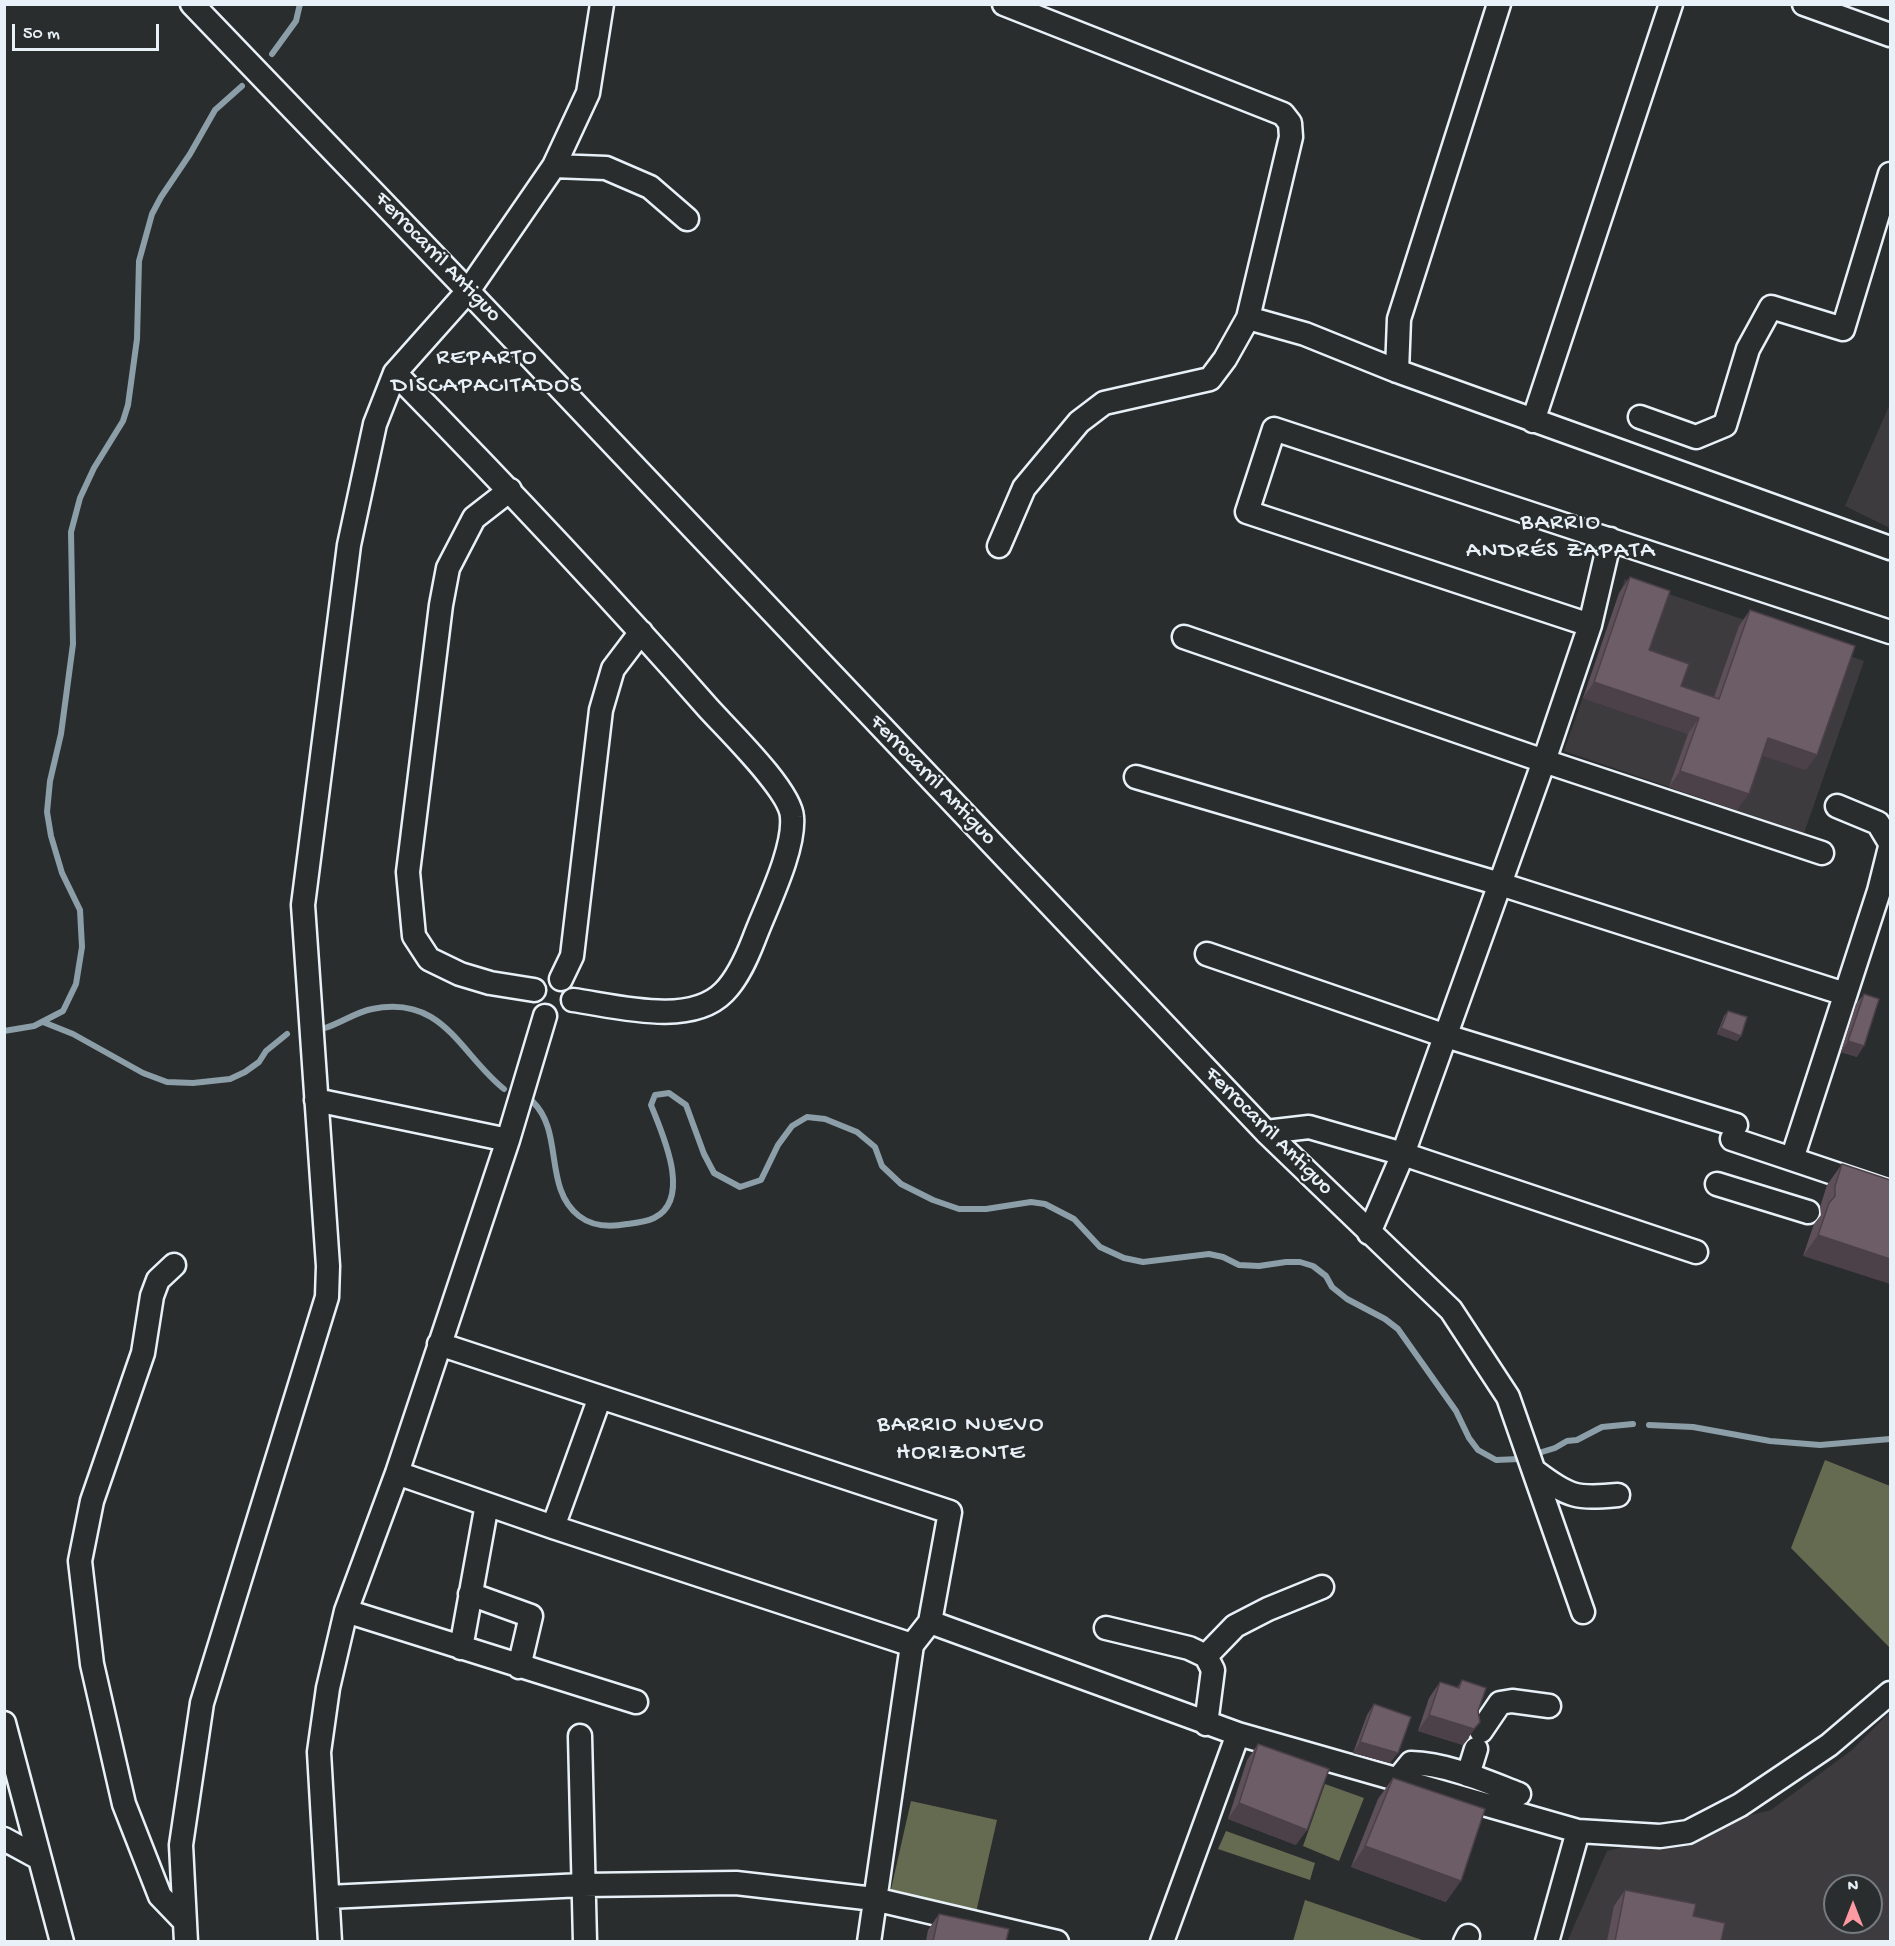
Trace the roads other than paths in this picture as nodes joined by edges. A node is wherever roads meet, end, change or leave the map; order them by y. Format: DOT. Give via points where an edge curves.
graph roads {
  1 [pos="192,4"];
  2 [pos="602,4"];
  3 [pos="1004,4"];
  4 [pos="1499,4"];
  5 [pos="1671,4"];
  6 [pos="1804,4"];
  7 [pos="1890,35"];
  8 [pos="554,166"];
  9 [pos="1890,174"];
  10 [pos="1885,209"];
  11 [pos="687,219"];
  12 [pos="468,291"];
  13 [pos="1248,318"];
  14 [pos="1397,371"];
  15 [pos="395,373"];
  16 [pos="1640,417"];
  17 [pos="1533,421"];
  18 [pos="510,490"];
  19 [pos="1610,539"];
  20 [pos="999,546"];
  21 [pos="1890,548"];
  22 [pos="1590,625"];
  23 [pos="641,632"];
  24 [pos="1890,632"];
  25 [pos="1184,637"];
  26 [pos="1544,761"];
  27 [pos="1136,777"];
  28 [pos="1837,806"];
  29 [pos="1890,845"];
  30 [pos="1822,853"];
  31 [pos="1500,884"];
  32 [pos="1885,892"];
  33 [pos="1207,954"];
  34 [pos="561,979"];
  35 [pos="534,990"];
  36 [pos="1845,994"];
  37 [pos="573,1000"];
  38 [pos="544,1016"];
  39 [pos="1446,1036"];
  40 [pos="316,1100"];
  41 [pos="1266,1132"];
  42 [pos="508,1140"];
  43 [pos="1403,1154"];
  44 [pos="1792,1159"];
  45 [pos="1718,1184"];
  46 [pos="1890,1192"];
  47 [pos="1808,1212"];
  48 [pos="1369,1233"];
  49 [pos="1696,1252"];
  50 [pos="174,1265"];
  51 [pos="439,1344"];
  52 [pos="600,1397"];
  53 [pos="1536,1472"];
  54 [pos="397,1473"];
  55 [pos="1618,1495"];
  56 [pos="487,1504"];
  57 [pos="554,1527"];
  58 [pos="1322,1587"];
  59 [pos="470,1593"];
  60 [pos="346,1611"];
  61 [pos="1583,1612"];
  62 [pos="930,1622"];
  63 [pos="1106,1628"];
  64 [pos="912,1645"];
  65 [pos="461,1648"];
  66 [pos="1206,1656"];
  67 [pos="519,1667"];
  68 [pos="1890,1693"];
  69 [pos="636,1702"];
  70 [pos="1549,1706"];
  71 [pos="4,1723"];
  72 [pos="1206,1724"];
  73 [pos="1238,1734"];
  74 [pos="580,1736"];
  75 [pos="1468,1775"];
  76 [pos="1398,1779"];
  77 [pos="1519,1794"];
  78 [pos="1578,1831"];
  79 [pos="4,1839"];
  80 [pos="39,1858"];
  81 [pos="583,1885"];
  82 [pos="328,1897"];
  83 [pos="874,1899"];
  84 [pos="185,1932"];
  85 [pos="62,1941"];
  86 [pos="330,1941"];
  87 [pos="585,1941"];
  88 [pos="869,1941"];
  89 [pos="1057,1941"];
  90 [pos="1162,1941"];
  91 [pos="1547,1941"];
  1 -- 12 [label="street, Ferrocarril Antiguo"];
  2 -- 8 [label="street" via="588,93"];
  3 -- 13 [label="street" via="1283,114 1290,123 1291,137"];
  4 -- 14 [label="street" via="1399,319"];
  5 -- 17 [label="street"];
  6 -- 7 [label="street"];
  8 -- 11 [label="street" via="606,168 650,187"];
  8 -- 12 [label="street"];
  9 -- 10 [label="street"];
  10 -- 16 [label="street" via="1844,329 1771,307 1748,349 1725,425 1696,437"];
  12 -- 15 [label="street"];
  12 -- 41 [label="street, Ferrocarril Antiguo"];
  13 -- 14 [label="street" via="1305,334"];
  13 -- 20 [label="street" via="1210,379 1104,403 1078,422 1024,488"];
  14 -- 17 [label="street"];
  15 -- 18 [label="street"];
  15 -- 40 [label="street" via="375,424 349,545 303,905"];
  17 -- 21 [label="street"];
  18 -- 23 [label="street"];
  18 -- 35 [label="street" via="474,518 448,568 408,872 414,936 429,959 490,983"];
  19 -- 22 [label="street"];
  19 -- 22 [label="street" via="1274,429 1247,512"];
  19 -- 24 [label="street"];
  22 -- 26 [label="street"];
  23 -- 34 [label="street" via="613,669 601,710 572,956"];
  23 -- 37 [label="street" via="786,799 792,816 790,845 747,958 724,992 707,1005 669,1013"];
  25 -- 26 [label="street"];
  26 -- 30 [label="street"];
  26 -- 31 [label="street"];
  27 -- 31 [label="street"];
  28 -- 29 [label="street" via="1878,823"];
  29 -- 32 [label="street"];
  31 -- 36 [label="street"];
  31 -- 39 [label="street"];
  32 -- 36 [label="street"];
  33 -- 39 [label="street"];
  34 -- 35 [label="street" via="541,982"];
  34 -- 37 [label="street" via="571,988"];
  35 -- 38 [label="street" via="532,1000"];
  36 -- 44 [label="street"];
  37 -- 38 [label="street" via="563,1014"];
  38 -- 42 [label="street"];
  39 -- 43 [label="street"];
  39 -- 44 [label="street" via="1734,1132"];
  40 -- 42 [label="street"];
  40 -- 84 [label="street" via="327,1297 202,1703 181,1845"];
  41 -- 43 [label="street" via="1309,1127"];
  41 -- 48 [label="street, Ferrocarril Antiguo"];
  42 -- 51 [label="street"];
  43 -- 48 [label="street"];
  43 -- 49 [label="street"];
  44 -- 46 [label="street"];
  45 -- 47 [label="street"];
  48 -- 53 [label="street, Ferrocarril Antiguo" via="1451,1310 1508,1397"];
  50 -- 84 [label="street" via="158,1280 152,1296 143,1353 92,1501 80,1561 92,1664 124,1804 160,1896"];
  51 -- 52 [label="street"];
  51 -- 54 [label="street"];
  52 -- 57 [label="street"];
  52 -- 62 [label="street" via="950,1512"];
  53 -- 55 [label="street" via="1562,1492"];
  53 -- 61 [label="street, Ferrocarril Antiguo"];
  54 -- 56 [label="street"];
  54 -- 60 [label="street"];
  56 -- 57 [label="street"];
  56 -- 59 [label="street"];
  57 -- 64 [label="street"];
  58 -- 66 [label="street" via="1235,1626"];
  59 -- 65 [label="street"];
  59 -- 67 [label="street" via="531,1616"];
  60 -- 65 [label="street"];
  60 -- 82 [label="street" via="328,1688 319,1752"];
  62 -- 64 [label="street"];
  62 -- 72 [label="street"];
  63 -- 66 [label="street" via="1189,1648"];
  64 -- 83 [label="street"];
  65 -- 67 [label="street"];
  66 -- 72 [label="street" via="1213,1670"];
  67 -- 69 [label="street"];
  68 -- 78 [label="street" via="1829,1745 1740,1805 1688,1832 1660,1836"];
  70 -- 75 [label="street" via="1500,1703 1478,1740"];
  71 -- 80 [label="street"];
  72 -- 73 [label="street"];
  73 -- 76 [label="street"];
  73 -- 90 [label="street"];
  74 -- 81 [label="street"];
  75 -- 76 [label="street" via="1411,1763"];
  75 -- 77 [label="street"];
  76 -- 78 [label="street"];
  78 -- 91 [label="street"];
  79 -- 80 [label="street"];
  80 -- 85 [label="street"];
  81 -- 82 [label="street"];
  81 -- 83 [label="street" via="736,1883"];
  81 -- 87 [label="street"];
  82 -- 86 [label="street"];
  83 -- 88 [label="street"];
  83 -- 89 [label="street"];
}
